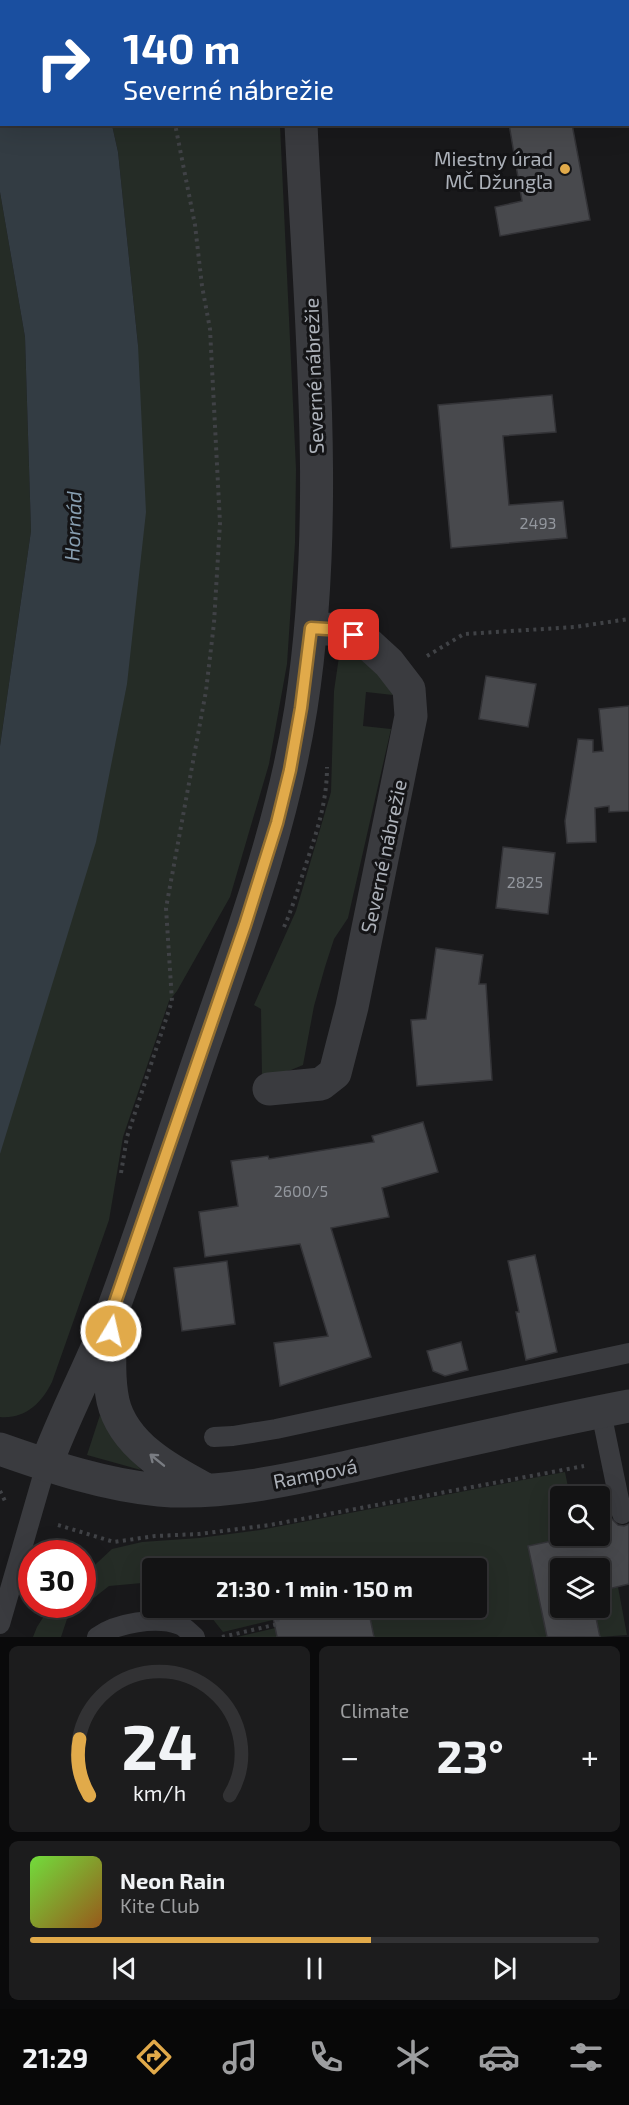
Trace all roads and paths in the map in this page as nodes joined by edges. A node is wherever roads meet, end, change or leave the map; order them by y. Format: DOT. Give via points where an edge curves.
graph roads {
  1 [pos="175,126"];
  2 [pos="301,126"];
  3 [pos="629,619"];
  4 [pos="311,628"];
  5 [pos="426,656"];
  6 [pos="328,761"];
  7 [pos="280,934"];
  8 [pos="172,1001"];
  9 [pos="269,1089"];
  10 [pos="111,1314"];
  11 [pos="629,1353"];
  12 [pos="615,1409"];
  13 [pos="214,1437"];
  14 [pos="0,1449"];
  15 [pos="46,1465"];
  16 [pos="207,1490"];
  17 [pos="622,1514"];
  18 [pos="277,1618"];
  19 [pos="0,1624"];
  20 [pos="98,1637"];
  21 [pos="195,1637"];
  22 [pos="222,1637"];
  1 -- 8 [label="path" via="210,330 220,523 206,691 166,908"];
  2 -- 4 [label="street, Severné nábrežie" via="317,503"];
  3 -- 5 [label="path" via="575,627 464,634"];
  4 -- 9 [label="street, Severné nábrežie" via="343,630 365,641 409,689 411,716 336,1073 321,1084"];
  4 -- 10 [label="street, Severné nábrežie" via="290,770 277,823"];
  6 -- 7 [label="path" via="327,793"];
  10 -- 15 [label="street, Severné nábrežie"];
  16 -- 10 [label="street, one-way" via="161,1464 130,1434 119,1417 111,1388"];
  11 -- 13 [label="lane" via="276,1430"];
  12 -- 16 [label="street, Rampová" via="281,1481"];
  12 -- 17 [label="lane"];
  14 -- 15 [label="street, Rampová"];
  15 -- 16 [label="street, Rampová" via="159,1490"];
  15 -- 19 [label="lane"];
  18 -- 22 [label="path" via="278,1624"];
  20 -- 21 [label="lane" via="105,1631 156,1621 180,1625"];
}
